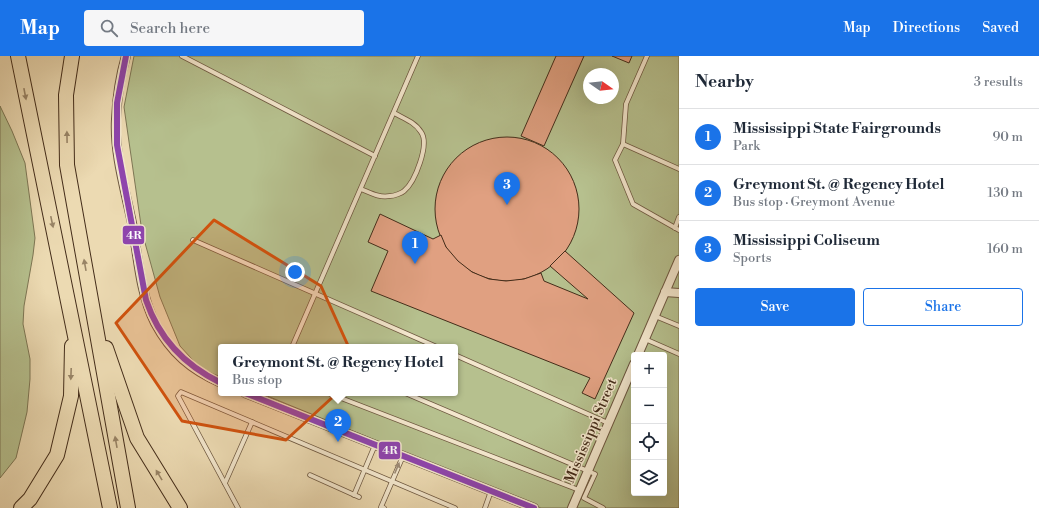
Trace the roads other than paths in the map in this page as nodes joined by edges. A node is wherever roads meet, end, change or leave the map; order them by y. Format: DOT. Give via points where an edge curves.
graph roads {
  1 [pos="18,56"];
  2 [pos="72,56"];
  3 [pos="126,56"];
  4 [pos="182,56"];
  5 [pos="418,56"];
  6 [pos="647,56"];
  7 [pos="394,113"];
  8 [pos="623,144"];
  9 [pos="375,156"];
  10 [pos="679,169"];
  11 [pos="361,189"];
  12 [pos="679,217"];
  13 [pos="677,229"];
  14 [pos="193,240"];
  15 [pos="679,262"];
  16 [pos="665,292"];
  17 [pos="316,293"];
  18 [pos="679,293"];
  19 [pos="91,304"];
  20 [pos="655,316"];
  21 [pos="73,321"];
  22 [pos="679,326"];
  23 [pos="645,339"];
  24 [pos="295,344"];
  25 [pos="430,344"];
  26 [pos="639,352"];
  27 [pos="679,354"];
  28 [pos="458,356"];
  29 [pos="631,371"];
  30 [pos="218,381"];
  31 [pos="252,396"];
  32 [pos="336,396"];
  33 [pos="412,396"];
  34 [pos="252,422"];
  35 [pos="608,423"];
  36 [pos="375,445"];
  37 [pos="403,456"];
  38 [pos="366,470"];
  39 [pos="588,471"];
  40 [pos="310,474"];
  41 [pos="392,481"];
  42 [pos="225,483"];
  43 [pos="580,490"];
  44 [pos="492,491"];
  45 [pos="381,506"];
  46 [pos="21,508"];
  47 [pos="110,508"];
  48 [pos="128,508"];
  49 [pos="180,508"];
  50 [pos="238,508"];
  51 [pos="455,508"];
  52 [pos="485,508"];
  53 [pos="534,508"];
  54 [pos="572,508"];
  55 [pos="603,508"];
  1 -- 21 [label="highway, one-way"];
  19 -- 2 [label="highway, one-way" via="67,165 66,95"];
  3 -- 30 [label="street" via="119,86 116,134 148,307 162,334 181,358 189,366"];
  4 -- 9 [label="lane"];
  5 -- 7 [label="lane"];
  6 -- 8 [label="lane" via="626,104"];
  7 -- 9 [label="lane"];
  7 -- 11 [label="lane" via="412,122 422,132 425,149 413,178 404,191 392,196 378,196"];
  8 -- 10 [label="lane"];
  8 -- 13 [label="lane" via="615,160 633,204"];
  9 -- 11 [label="lane"];
  11 -- 17 [label="lane"];
  12 -- 13 [label="lane"];
  14 -- 17 [label="lane"];
  15 -- 16 [label="street"];
  16 -- 18 [label="street"];
  16 -- 20 [label="street"];
  17 -- 24 [label="lane"];
  17 -- 25 [label="lane"];
  48 -- 19 [label="highway, one-way"];
  49 -- 19 [label="highway, one-way" via="137,438"];
  20 -- 22 [label="lane"];
  20 -- 23 [label="street"];
  21 -- 46 [label="highway, one-way" via="71,396 57,455 30,499"];
  21 -- 47 [label="highway"];
  23 -- 26 [label="street"];
  23 -- 27 [label="lane"];
  28 -- 35 [label="lane"];
  29 -- 35 [label="street, Mississippi Street"];
  31 -- 36 [label="street"];
  32 -- 43 [label="lane"];
  33 -- 39 [label="lane"];
  34 -- 38 [label="lane"];
  34 -- 42 [label="lane"];
  34 -- 42 [label="lane" via="181,392 178,396"];
  35 -- 39 [label="street, Mississippi Street"];
  36 -- 37 [label="street"];
  36 -- 38 [label="lane"];
  41 -- 37 [label="lane, one-way"];
  37 -- 44 [label="street"];
  38 -- 40 [label="lane" via="357,496"];
  38 -- 41 [label="lane"];
  39 -- 43 [label="street, Mississippi Street"];
  39 -- 55 [label="lane" via="595,474 584,498"];
  41 -- 45 [label="lane"];
  41 -- 51 [label="lane"];
  42 -- 50 [label="lane"];
  43 -- 54 [label="street, Mississippi Street"];
  44 -- 52 [label="lane"];
  44 -- 53 [label="street"];
}
